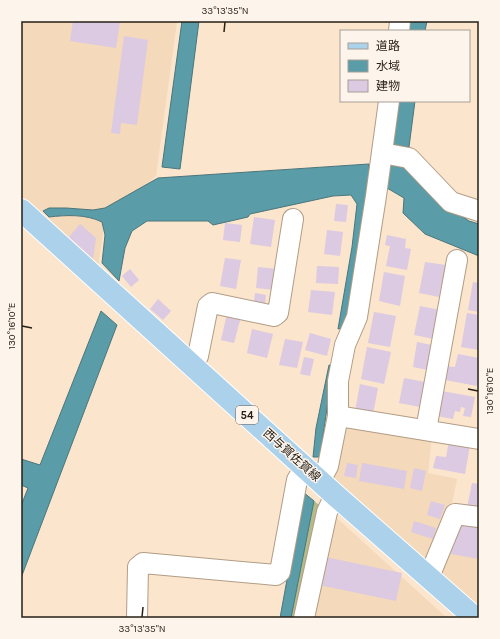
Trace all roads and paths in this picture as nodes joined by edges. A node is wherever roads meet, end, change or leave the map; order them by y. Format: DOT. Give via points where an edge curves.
graph roads {
  1 [pos="389,102"];
  2 [pos="382,153"];
  3 [pos="21,210"];
  4 [pos="479,211"];
  5 [pos="293,219"];
  6 [pos="457,260"];
  7 [pos="193,366"];
  8 [pos="338,416"];
  9 [pos="426,430"];
  10 [pos="479,439"];
  11 [pos="320,481"];
  12 [pos="479,517"];
  13 [pos="428,577"];
  14 [pos="137,618"];
  15 [pos="304,618"];
  16 [pos="476,618"];
  1 -- 2 [label="street"];
  2 -- 4 [label="street" via="409,158 451,202"];
  2 -- 8 [label="street" via="357,317 336,360"];
  3 -- 7 [label="main road, 西与賀佐賀線 / 54"];
  5 -- 7 [label="street" via="278,313 274,316 212,303 208,306 198,356"];
  6 -- 9 [label="street"];
  7 -- 11 [label="main road, 西与賀佐賀線 / 54"];
  8 -- 9 [label="street"];
  8 -- 11 [label="street" via="328,466"];
  9 -- 10 [label="street"];
  11 -- 13 [label="main road, 西与賀佐賀線 / 54"];
  11 -- 14 [label="street" via="298,480 280,572 276,575 143,563 138,567"];
  11 -- 15 [label="street" via="327,512"];
  12 -- 13 [label="street" via="455,514"];
  13 -- 16 [label="main road, 西与賀佐賀線 / 54"];
}
